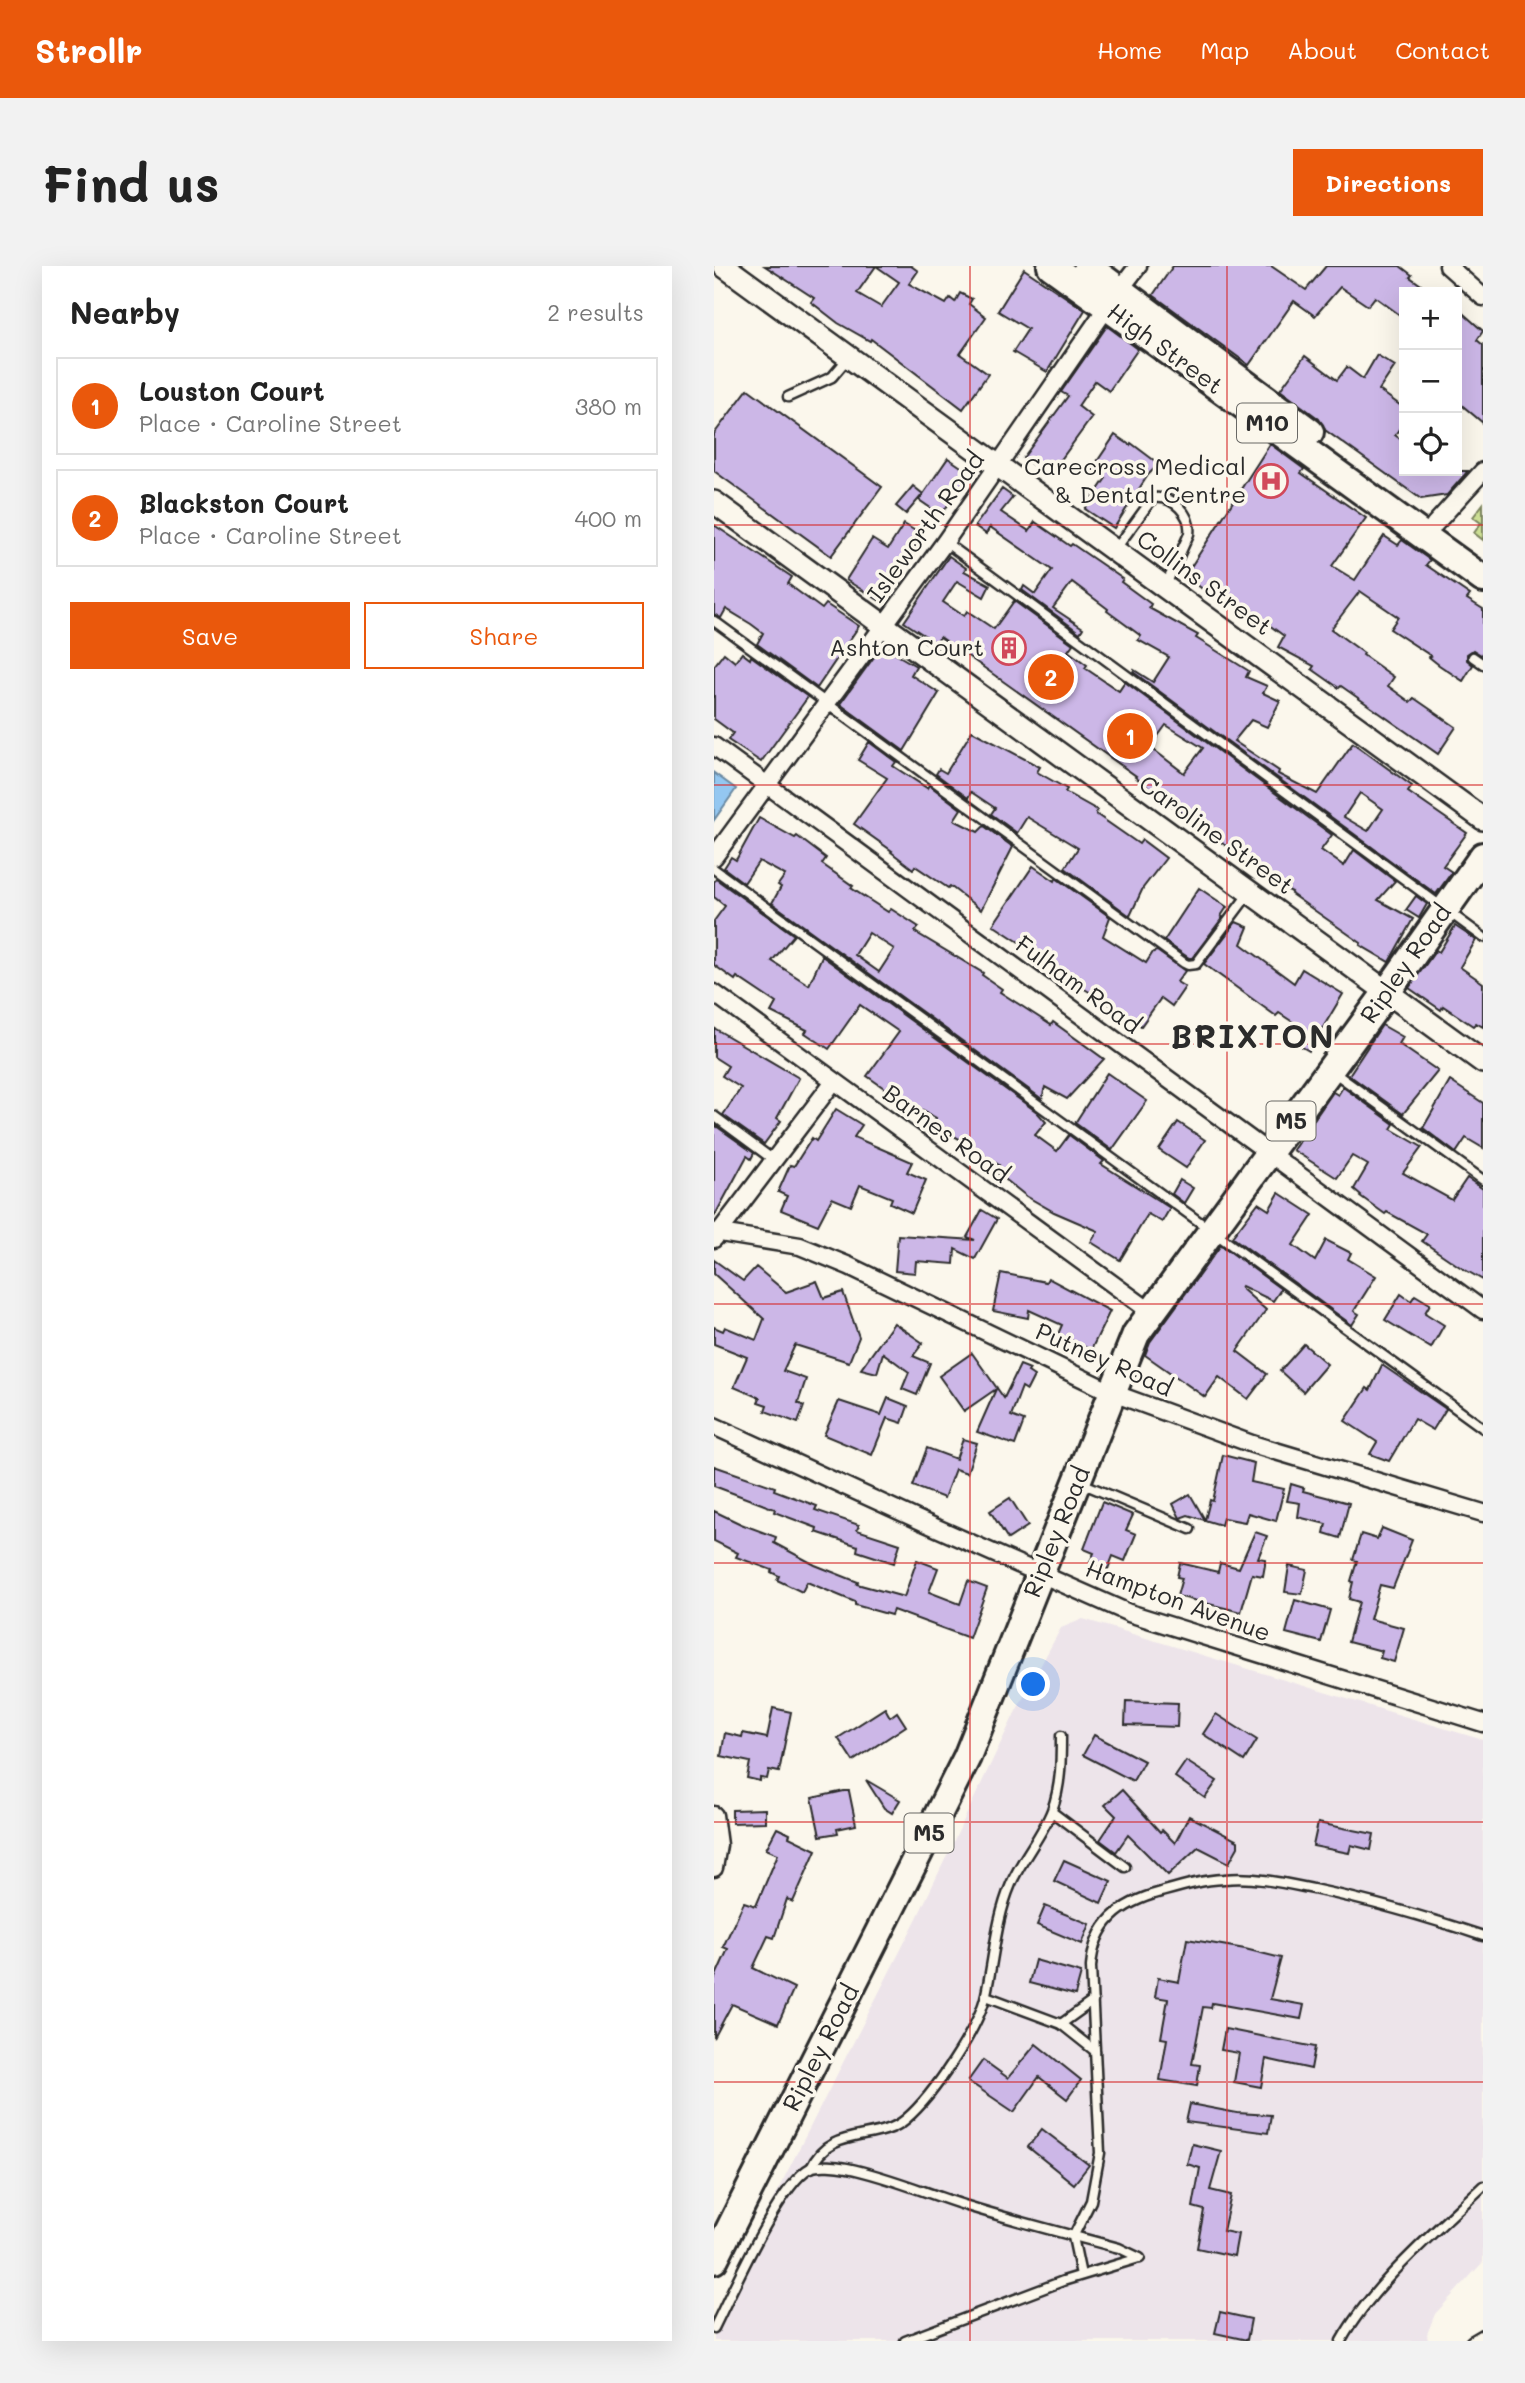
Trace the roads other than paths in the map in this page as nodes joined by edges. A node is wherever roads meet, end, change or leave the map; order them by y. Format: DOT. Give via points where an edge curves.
graph roads {
  1 [pos="724,266"];
  2 [pos="1051,266"];
  3 [pos="1087,266"];
  4 [pos="1448,266"];
  5 [pos="1124,284"];
  6 [pos="1483,297"];
  7 [pos="849,357"];
  8 [pos="788,397"];
  9 [pos="999,466"];
  10 [pos="1483,471"];
  11 [pos="714,502"];
  12 [pos="1434,525"];
  13 [pos="945,542"];
  14 [pos="1115,550"];
  15 [pos="1483,561"];
  16 [pos="1483,579"];
  17 [pos="1165,587"];
  18 [pos="714,621"];
  19 [pos="884,624"];
  20 [pos="1473,657"];
  21 [pos="1483,664"];
  22 [pos="825,702"];
  23 [pos="714,746"];
  24 [pos="766,784"];
  25 [pos="1483,819"];
  26 [pos="1483,856"];
  27 [pos="714,857"];
  28 [pos="714,869"];
  29 [pos="1250,892"];
  30 [pos="1444,909"];
  31 [pos="1483,937"];
  32 [pos="1387,992"];
  33 [pos="714,993"];
  34 [pos="1483,1062"];
  35 [pos="1330,1069"];
  36 [pos="834,1081"];
  37 [pos="714,1116"];
  38 [pos="1269,1153"];
  39 [pos="775,1161"];
  40 [pos="1483,1180"];
  41 [pos="1212,1229"];
  42 [pos="715,1235"];
  43 [pos="1483,1310"];
  44 [pos="1151,1312"];
  45 [pos="1113,1394"];
  46 [pos="714,1426"];
  47 [pos="1483,1428"];
  48 [pos="1076,1481"];
  49 [pos="1483,1513"];
  50 [pos="1189,1529"];
  51 [pos="1040,1574"];
  52 [pos="1483,1723"];
  53 [pos="1061,1736"];
  54 [pos="1052,1812"];
  55 [pos="714,1815"];
  56 [pos="1125,1867"];
  57 [pos="714,1868"];
  58 [pos="1483,1936"];
  59 [pos="986,1996"];
  60 [pos="1093,2001"];
  61 [pos="1061,2024"];
  62 [pos="1095,2051"];
  63 [pos="811,2168"];
  64 [pos="1483,2186"];
  65 [pos="1073,2237"];
  66 [pos="714,2260"];
  67 [pos="1081,2275"];
  68 [pos="714,2328"];
  69 [pos="1483,2334"];
  70 [pos="905,2341"];
  71 [pos="1341,2341"];
  72 [pos="1471,2341"];
  1 -- 7 [label="street, Collins Street"];
  2 -- 5 [label="main road, High Street / M10"];
  3 -- 5 [label="main road, High Street / M10"];
  4 -- 6 [label="street"];
  5 -- 9 [label="street, Isleworth Road"];
  5 -- 12 [label="main road, High Street / M10"];
  5 -- 16 [label="main road, High Street / M10"];
  7 -- 8 [label="lane" via="832,377"];
  7 -- 9 [label="street, Collins Street"];
  9 -- 13 [label="street, Isleworth Road"];
  9 -- 14 [label="street, Collins Street"];
  10 -- 12 [label="street"];
  11 -- 19 [label="street, Caroline Street"];
  12 -- 15 [label="main road, High Street / M10"];
  13 -- 19 [label="street, Isleworth Road"];
  13 -- 30 [label="lane"];
  14 -- 17 [label="street, Collins Street"];
  14 -- 17 [label="lane" via="1153,498 1170,500 1190,526"];
  17 -- 25 [label="street, Collins Street"];
  18 -- 22 [label="lane"];
  19 -- 22 [label="street, Isleworth Road"];
  19 -- 29 [label="street, Caroline Street"];
  20 -- 21 [label="lane"];
  22 -- 24 [label="street, Isleworth Road"];
  22 -- 29 [label="lane" via="1188,965 1196,964"];
  23 -- 24 [label="street, Fulham Road"];
  24 -- 27 [label="street, Isleworth Road"];
  24 -- 38 [label="street, Fulham Road"];
  26 -- 30 [label="main road, Ripley Road / M5"];
  28 -- 41 [label="lane"];
  29 -- 32 [label="street, Caroline Street"];
  30 -- 31 [label="lane"];
  30 -- 32 [label="main road, Ripley Road / M5"];
  32 -- 34 [label="street, Caroline Street"];
  32 -- 35 [label="main road, Ripley Road / M5"];
  33 -- 36 [label="street, Barnes Road"];
  35 -- 38 [label="main road, Ripley Road / M5"];
  35 -- 40 [label="lane"];
  36 -- 39 [label="street"];
  36 -- 44 [label="street, Barnes Road"];
  37 -- 39 [label="lane"];
  38 -- 41 [label="main road, Ripley Road / M5"];
  38 -- 43 [label="street, Fulham Road"];
  39 -- 42 [label="street"];
  41 -- 44 [label="main road, Ripley Road / M5"];
  41 -- 47 [label="lane"];
  42 -- 45 [label="street, Putney Road" via="770,1240 823,1255"];
  44 -- 45 [label="main road, Ripley Road / M5" via="1136,1334"];
  45 -- 48 [label="main road, Ripley Road / M5"];
  45 -- 49 [label="street, Putney Road" via="1252,1444"];
  46 -- 51 [label="street, Hampton Avenue"];
  48 -- 50 [label="lane"];
  48 -- 51 [label="main road, Ripley Road / M5"];
  51 -- 52 [label="street, Hampton Avenue" via="1129,1613"];
  51 -- 66 [label="main road, Ripley Road / M5" via="967,1757"];
  53 -- 54 [label="lane" via="1060,1781"];
  54 -- 56 [label="lane"];
  54 -- 59 [label="lane" via="1010,1885"];
  55 -- 57 [label="street" via="718,1845"];
  58 -- 60 [label="lane" via="1403,1911 1268,1880 1197,1882 1145,1896 1104,1925 1092,1949"];
  59 -- 61 [label="lane"];
  59 -- 63 [label="lane" via="952,2062 905,2120 824,2148"];
  60 -- 61 [label="lane"];
  60 -- 62 [label="lane"];
  61 -- 62 [label="lane"];
  62 -- 65 [label="lane" via="1100,2153 1091,2201"];
  63 -- 65 [label="lane" via="844,2167"];
  63 -- 68 [label="lane" via="782,2197"];
  64 -- 71 [label="lane" via="1376,2291"];
  65 -- 67 [label="lane"];
  65 -- 67 [label="lane" via="1140,2258"];
  67 -- 70 [label="lane"];
  69 -- 72 [label="lane"];
}
